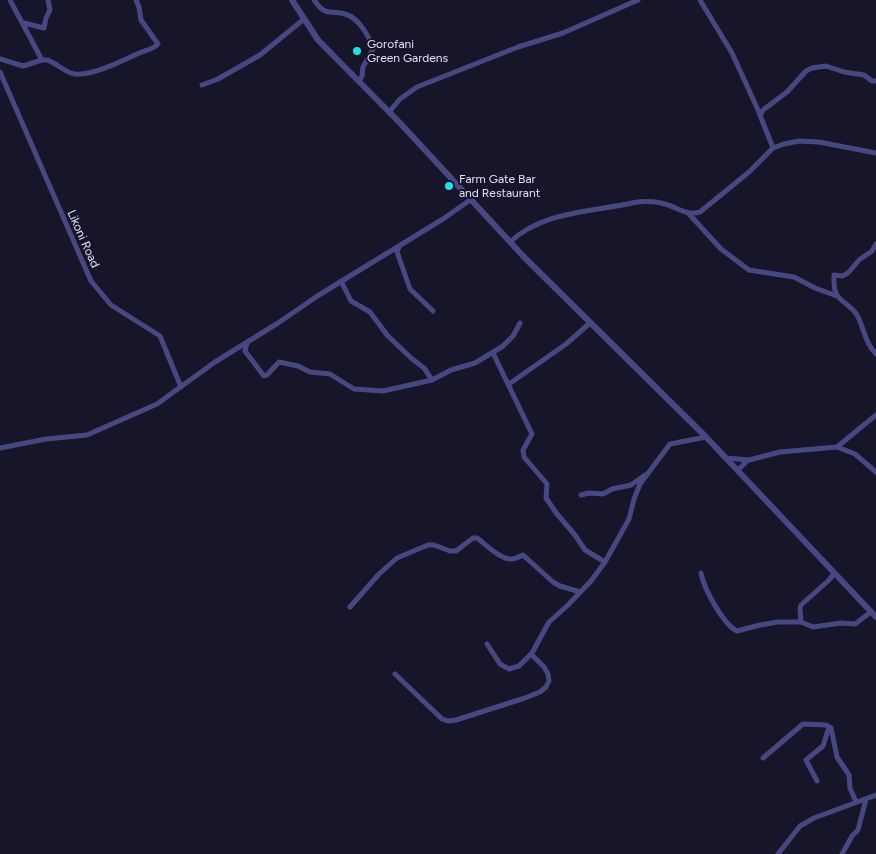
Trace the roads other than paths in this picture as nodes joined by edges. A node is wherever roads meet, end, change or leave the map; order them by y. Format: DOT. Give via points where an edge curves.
graph roads {
  1 [pos="10,0"];
  2 [pos="48,0"];
  3 [pos="136,0"];
  4 [pos="292,0"];
  5 [pos="314,0"];
  6 [pos="638,0"];
  7 [pos="700,0"];
  8 [pos="304,19"];
  9 [pos="24,23"];
  10 [pos="0,59"];
  11 [pos="42,60"];
  12 [pos="0,72"];
  13 [pos="876,81"];
  14 [pos="359,82"];
  15 [pos="202,85"];
  16 [pos="389,112"];
  17 [pos="760,112"];
  18 [pos="773,148"];
  19 [pos="876,153"];
  20 [pos="470,200"];
  21 [pos="689,214"];
  22 [pos="510,242"];
  23 [pos="876,244"];
  24 [pos="401,245"];
  25 [pos="342,281"];
  26 [pos="837,296"];
  27 [pos="433,311"];
  28 [pos="520,323"];
  29 [pos="590,323"];
  30 [pos="248,342"];
  31 [pos="493,352"];
  32 [pos="876,354"];
  33 [pos="432,380"];
  34 [pos="509,384"];
  35 [pos="182,387"];
  36 [pos="876,415"];
  37 [pos="706,438"];
  38 [pos="837,447"];
  39 [pos="0,448"];
  40 [pos="725,458"];
  41 [pos="749,460"];
  42 [pos="738,470"];
  43 [pos="876,472"];
  44 [pos="647,474"];
  45 [pos="581,495"];
  46 [pos="605,562"];
  47 [pos="701,573"];
  48 [pos="834,574"];
  49 [pos="580,592"];
  50 [pos="350,607"];
  51 [pos="874,615"];
  52 [pos="801,622"];
  53 [pos="487,644"];
  54 [pos="531,654"];
  55 [pos="395,674"];
  56 [pos="829,726"];
  57 [pos="763,758"];
  58 [pos="817,781"];
  59 [pos="876,795"];
  60 [pos="866,799"];
  61 [pos="856,802"];
  62 [pos="778,854"];
  63 [pos="842,854"];
  1 -- 9 [label="street"];
  2 -- 9 [label="street" via="50,10 44,28"];
  3 -- 11 [label="street" via="141,20 158,42 155,48 121,63 81,74"];
  4 -- 8 [label="street"];
  5 -- 14 [label="street" via="326,13 349,16 367,35 372,49"];
  6 -- 16 [label="street" via="417,87"];
  7 -- 17 [label="street" via="732,53"];
  8 -- 14 [label="street" via="318,40"];
  8 -- 15 [label="street" via="260,55"];
  9 -- 11 [label="street"];
  10 -- 11 [label="street" via="23,66"];
  12 -- 35 [label="street, Likoni Road" via="90,281 110,305 160,336"];
  13 -- 17 [label="street" via="826,66 812,68"];
  14 -- 16 [label="street"];
  16 -- 20 [label="street"];
  17 -- 18 [label="street"];
  18 -- 19 [label="street" via="802,140"];
  18 -- 21 [label="street" via="705,209"];
  20 -- 22 [label="street"];
  20 -- 24 [label="street"];
  21 -- 22 [label="street" via="662,203 632,202 557,217 519,233"];
  21 -- 26 [label="street" via="721,249 749,270 794,277"];
  22 -- 29 [label="street"];
  23 -- 26 [label="street" via="849,272 843,276 834,275"];
  24 -- 25 [label="street"];
  24 -- 27 [label="street" via="397,251 406,281"];
  25 -- 30 [label="street"];
  25 -- 33 [label="street" via="351,301 370,312 387,335 424,368"];
  26 -- 32 [label="street" via="852,308 869,346"];
  28 -- 31 [label="street" via="504,346"];
  29 -- 34 [label="street"];
  29 -- 37 [label="street"];
  30 -- 33 [label="street" via="246,351 264,376 279,362 310,372 330,374 359,390 383,391"];
  30 -- 35 [label="street"];
  31 -- 33 [label="street"];
  31 -- 34 [label="street"];
  34 -- 46 [label="street" via="532,434 523,450 524,456 547,484 546,498 585,550"];
  35 -- 39 [label="street" via="157,404 97,432"];
  36 -- 38 [label="street"];
  37 -- 40 [label="street"];
  37 -- 44 [label="street" via="670,444"];
  38 -- 41 [label="street" via="780,452"];
  38 -- 43 [label="street" via="855,454"];
  40 -- 41 [label="street"];
  40 -- 42 [label="street"];
  41 -- 42 [label="street"];
  42 -- 48 [label="street"];
  44 -- 45 [label="street" via="631,485 603,494"];
  44 -- 46 [label="street" via="623,532"];
  46 -- 49 [label="street"];
  47 -- 52 [label="street" via="711,600 734,630 778,622"];
  48 -- 51 [label="street"];
  48 -- 52 [label="street" via="801,605"];
  49 -- 50 [label="street" via="560,586 523,555 510,559 473,538 456,551 428,545 397,558"];
  49 -- 54 [label="street" via="549,622"];
  51 -- 52 [label="street" via="855,624 814,627"];
  53 -- 54 [label="street" via="500,664 509,669 519,666"];
  54 -- 55 [label="street" via="548,674 546,687 526,698 456,720 442,719"];
  56 -- 57 [label="street" via="803,724"];
  56 -- 58 [label="street" via="823,746 806,760"];
  56 -- 61 [label="street" via="837,757 849,775"];
  59 -- 60 [label="street"];
  60 -- 61 [label="street"];
  60 -- 63 [label="street" via="858,830"];
  61 -- 62 [label="street" via="800,826"];
}
